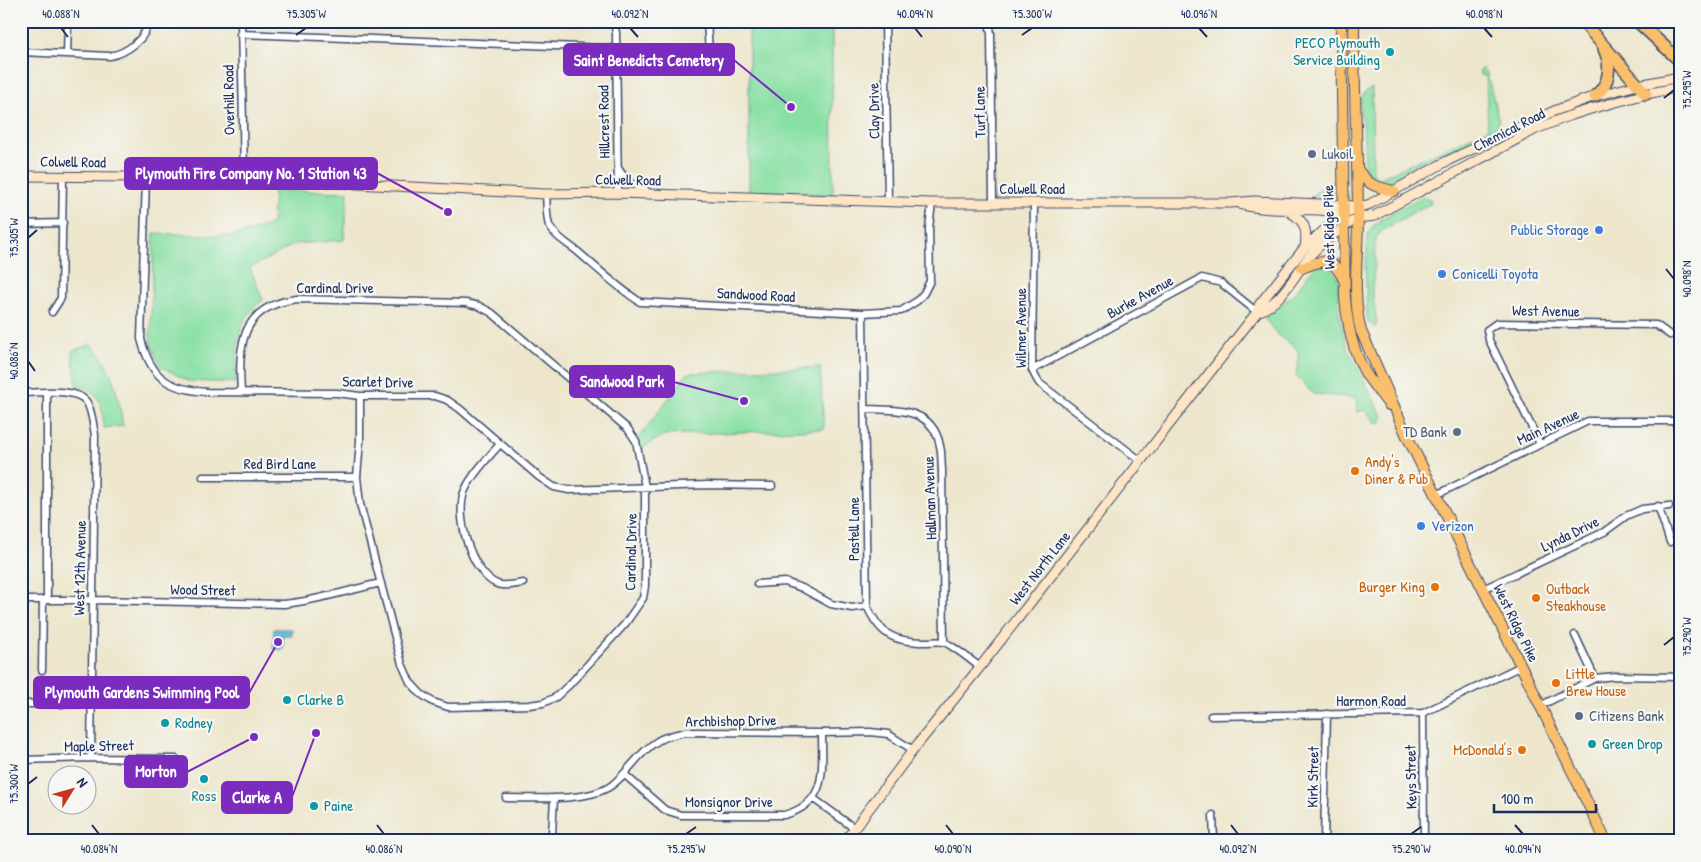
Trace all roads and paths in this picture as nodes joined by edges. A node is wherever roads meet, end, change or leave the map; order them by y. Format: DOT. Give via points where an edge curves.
graph roads {
  1 [pos="68,21"];
  2 [pos="148,21"];
  3 [pos="241,21"];
  4 [pos="614,21"];
  5 [pos="708,21"];
  6 [pos="885,21"];
  7 [pos="989,21"];
  8 [pos="1341,21"];
  9 [pos="1354,21"];
  10 [pos="1582,21"];
  11 [pos="1636,21"];
  12 [pos="240,34"];
  13 [pos="1600,41"];
  14 [pos="616,49"];
  15 [pos="21,52"];
  16 [pos="67,54"];
  17 [pos="1680,61"];
  18 [pos="1680,78"];
  19 [pos="1680,87"];
  20 [pos="1642,89"];
  21 [pos="1595,96"];
  22 [pos="618,168"];
  23 [pos="1356,169"];
  24 [pos="21,176"];
  25 [pos="62,176"];
  26 [pos="146,178"];
  27 [pos="244,178"];
  28 [pos="1394,190"];
  29 [pos="618,193"];
  30 [pos="546,194"];
  31 [pos="651,194"];
  32 [pos="888,201"];
  33 [pos="993,202"];
  34 [pos="932,203"];
  35 [pos="1034,203"];
  36 [pos="1234,203"];
  37 [pos="1358,207"];
  38 [pos="1284,209"];
  39 [pos="1344,209"];
  40 [pos="1358,218"];
  41 [pos="63,223"];
  42 [pos="21,224"];
  43 [pos="1345,227"];
  44 [pos="1304,247"];
  45 [pos="1302,268"];
  46 [pos="1345,281"];
  47 [pos="52,312"];
  48 [pos="1257,312"];
  49 [pos="863,313"];
  50 [pos="1670,335"];
  51 [pos="1032,370"];
  52 [pos="241,392"];
  53 [pos="21,393"];
  54 [pos="47,393"];
  55 [pos="360,396"];
  56 [pos="865,409"];
  57 [pos="1399,418"];
  58 [pos="1680,421"];
  59 [pos="500,444"];
  60 [pos="1540,444"];
  61 [pos="1141,461"];
  62 [pos="203,476"];
  63 [pos="357,477"];
  64 [pos="772,486"];
  65 [pos="645,487"];
  66 [pos="1436,495"];
  67 [pos="1658,506"];
  68 [pos="1670,506"];
  69 [pos="1670,542"];
  70 [pos="382,583"];
  71 [pos="523,583"];
  72 [pos="757,584"];
  73 [pos="1483,589"];
  74 [pos="21,600"];
  75 [pos="45,600"];
  76 [pos="93,600"];
  77 [pos="867,606"];
  78 [pos="1575,635"];
  79 [pos="944,642"];
  80 [pos="1521,666"];
  81 [pos="980,667"];
  82 [pos="42,670"];
  83 [pos="1680,677"];
  84 [pos="1595,678"];
  85 [pos="21,704"];
  86 [pos="91,704"];
  87 [pos="1540,706"];
  88 [pos="1422,713"];
  89 [pos="1327,714"];
  90 [pos="1211,716"];
  91 [pos="822,733"];
  92 [pos="913,750"];
  93 [pos="91,758"];
  94 [pos="176,758"];
  95 [pos="21,760"];
  96 [pos="624,774"];
  97 [pos="506,798"];
  98 [pos="554,798"];
  99 [pos="814,799"];
  100 [pos="1213,815"];
  101 [pos="854,828"];
  102 [pos="555,841"];
  103 [pos="845,841"];
  104 [pos="1214,841"];
  105 [pos="1324,841"];
  106 [pos="1424,841"];
  107 [pos="1606,841"];
  1 -- 16 [label="street"];
  2 -- 16 [label="street" via="137,42 119,54"];
  3 -- 12 [label="street, Overhill Road"];
  4 -- 14 [label="street, Hillcrest Road"];
  5 -- 14 [label="street" via="709,52"];
  6 -- 32 [label="street, Clay Drive"];
  7 -- 33 [label="street, Turf Lane"];
  8 -- 39 [label="main road, West Ridge Pike"];
  9 -- 23 [label="main road, West Ridge Pike"];
  10 -- 13 [label="highway"];
  11 -- 17 [label="highway"];
  12 -- 14 [label="street"];
  12 -- 27 [label="street, Overhill Road"];
  13 -- 20 [label="highway"];
  13 -- 21 [label="highway" via="1607,57 1608,81"];
  14 -- 22 [label="street, Hillcrest Road"];
  15 -- 16 [label="street"];
  18 -- 20 [label="main road, Chemical Road"];
  19 -- 20 [label="main road, Chemical Road"];
  20 -- 21 [label="main road, Chemical Road"];
  20 -- 40 [label="main road, Chemical Road" via="1536,129 1374,216"];
  21 -- 28 [label="main road, Chemical Road" via="1554,111 1447,161"];
  22 -- 29 [label="street, Hillcrest Road"];
  22 -- 31 [label="street" via="627,181"];
  23 -- 28 [label="main road" via="1368,184"];
  23 -- 37 [label="main road, West Ridge Pike"];
  24 -- 25 [label="main road, Colwell Road"];
  25 -- 26 [label="main road, Colwell Road"];
  25 -- 41 [label="street"];
  26 -- 27 [label="main road, Colwell Road"];
  26 -- 52 [label="street, Scarlet Drive" via="141,340 144,353 158,377 168,383 191,391"];
  27 -- 30 [label="main road, Colwell Road"];
  28 -- 37 [label="main road, Chemical Road"];
  29 -- 30 [label="main road, Colwell Road"];
  29 -- 31 [label="main road, Colwell Road"];
  30 -- 49 [label="street, Sandwood Road" via="549,226 563,241 640,302"];
  31 -- 32 [label="main road, Colwell Road"];
  32 -- 34 [label="main road, Colwell Road"];
  33 -- 34 [label="main road, Colwell Road"];
  33 -- 35 [label="main road, Colwell Road"];
  34 -- 49 [label="street, Sandwood Road" via="930,281 924,293 901,311"];
  35 -- 36 [label="main road, Colwell Road"];
  35 -- 51 [label="street, Wilmer Avenue"];
  36 -- 38 [label="main road, Colwell Road" via="1253,208"];
  36 -- 39 [label="main road, Colwell Road" via="1254,201"];
  37 -- 39 [label="main road, West North Lane"];
  37 -- 40 [label="main road, West Ridge Pike"];
  38 -- 39 [label="main road, Colwell Road"];
  38 -- 44 [label="main road" via="1304,226 1307,236"];
  39 -- 40 [label="main road"];
  39 -- 43 [label="main road, West Ridge Pike"];
  39 -- 44 [label="main road, West North Lane"];
  40 -- 43 [label="main road, West North Lane"];
  40 -- 57 [label="main road, West Ridge Pike" via="1358,320"];
  41 -- 42 [label="street"];
  41 -- 47 [label="street" via="61,298"];
  43 -- 45 [label="main road, West North Lane" via="1312,254"];
  43 -- 46 [label="main road, West Ridge Pike"];
  44 -- 48 [label="main road, West North Lane"];
  45 -- 46 [label="main road" via="1327,261 1336,266"];
  45 -- 48 [label="main road, West North Lane" via="1266,309"];
  46 -- 57 [label="main road, West Ridge Pike" via="1353,347 1366,374"];
  48 -- 51 [label="street, Burke Avenue" via="1221,283 1202,278"];
  48 -- 61 [label="main road, West North Lane"];
  49 -- 56 [label="street, Pastell Lane"];
  50 -- 60 [label="street, West Avenue" via="1656,326 1497,323 1490,327 1487,330 1488,340"];
  51 -- 61 [label="street, Wilmer Avenue" via="1039,382"];
  52 -- 55 [label="street, Scarlet Drive"];
  52 -- 65 [label="street, Cardinal Drive" via="239,362 247,330 256,316 280,301 466,303 479,306 492,313 628,429 636,441"];
  53 -- 54 [label="street"];
  54 -- 75 [label="street"];
  54 -- 76 [label="street, West 12th Avenue" via="68,392 86,401 95,435"];
  55 -- 59 [label="street, Scarlet Drive" via="435,396 448,400"];
  55 -- 63 [label="street, Cardinal Drive"];
  56 -- 77 [label="street, Pastell Lane"];
  56 -- 79 [label="street, Hallman Avenue" via="915,413 936,431 942,469"];
  57 -- 66 [label="main road, West Ridge Pike"];
  58 -- 60 [label="street, Main Avenue" via="1588,421"];
  59 -- 65 [label="street, Scarlet Drive" via="554,486 568,490"];
  59 -- 71 [label="street" via="464,491 461,516 472,557 487,579 499,586"];
  60 -- 66 [label="street, Main Avenue"];
  61 -- 81 [label="main road, West North Lane"];
  62 -- 63 [label="street, Red Bird Lane"];
  63 -- 70 [label="street, Cardinal Drive" via="360,504"];
  64 -- 65 [label="street, Scarlet Drive"];
  65 -- 70 [label="street, Cardinal Drive" via="643,598 585,670 556,697 543,703 448,707 421,694 410,682 402,664"];
  66 -- 73 [label="main road, West Ridge Pike"];
  67 -- 68 [label="street, Lynda Drive"];
  67 -- 69 [label="street"];
  67 -- 73 [label="street, Lynda Drive" via="1626,516 1604,532"];
  70 -- 76 [label="street, Wood Street" via="284,604"];
  72 -- 77 [label="street" via="785,582 831,604 852,608"];
  73 -- 80 [label="main road, West Ridge Pike"];
  74 -- 75 [label="street, Wood Street"];
  75 -- 76 [label="street, Wood Street"];
  75 -- 82 [label="street"];
  76 -- 86 [label="street, West 12th Avenue"];
  77 -- 79 [label="street, Pastell Lane" via="881,631 892,638 911,642"];
  78 -- 84 [label="street"];
  79 -- 81 [label="street"];
  80 -- 87 [label="main road, West Ridge Pike"];
  80 -- 88 [label="street, Harmon Road"];
  81 -- 92 [label="main road, West North Lane"];
  83 -- 84 [label="street"];
  84 -- 87 [label="street"];
  85 -- 86 [label="street"];
  86 -- 93 [label="street, West 12th Avenue"];
  87 -- 107 [label="main road, West Ridge Pike"];
  88 -- 89 [label="street, Harmon Road"];
  88 -- 106 [label="street, Keys Street"];
  89 -- 90 [label="street, Harmon Road"];
  89 -- 105 [label="street, Kirk Street"];
  91 -- 92 [label="street, Archbishop Drive" via="888,734"];
  91 -- 96 [label="street, Archbishop Drive" via="685,732 656,742"];
  91 -- 99 [label="street" via="822,776"];
  92 -- 101 [label="main road, West North Lane"];
  93 -- 94 [label="street, Maple Street"];
  93 -- 95 [label="street, Maple Street"];
  96 -- 98 [label="street, Archbishop Drive" via="600,792"];
  96 -- 99 [label="street, Monsignor Drive" via="665,810 681,815 784,815"];
  97 -- 98 [label="street, Archbishop Drive"];
  98 -- 102 [label="street" via="552,834"];
  99 -- 101 [label="street"];
  100 -- 104 [label="street"];
  101 -- 103 [label="main road, West North Lane"];
}
